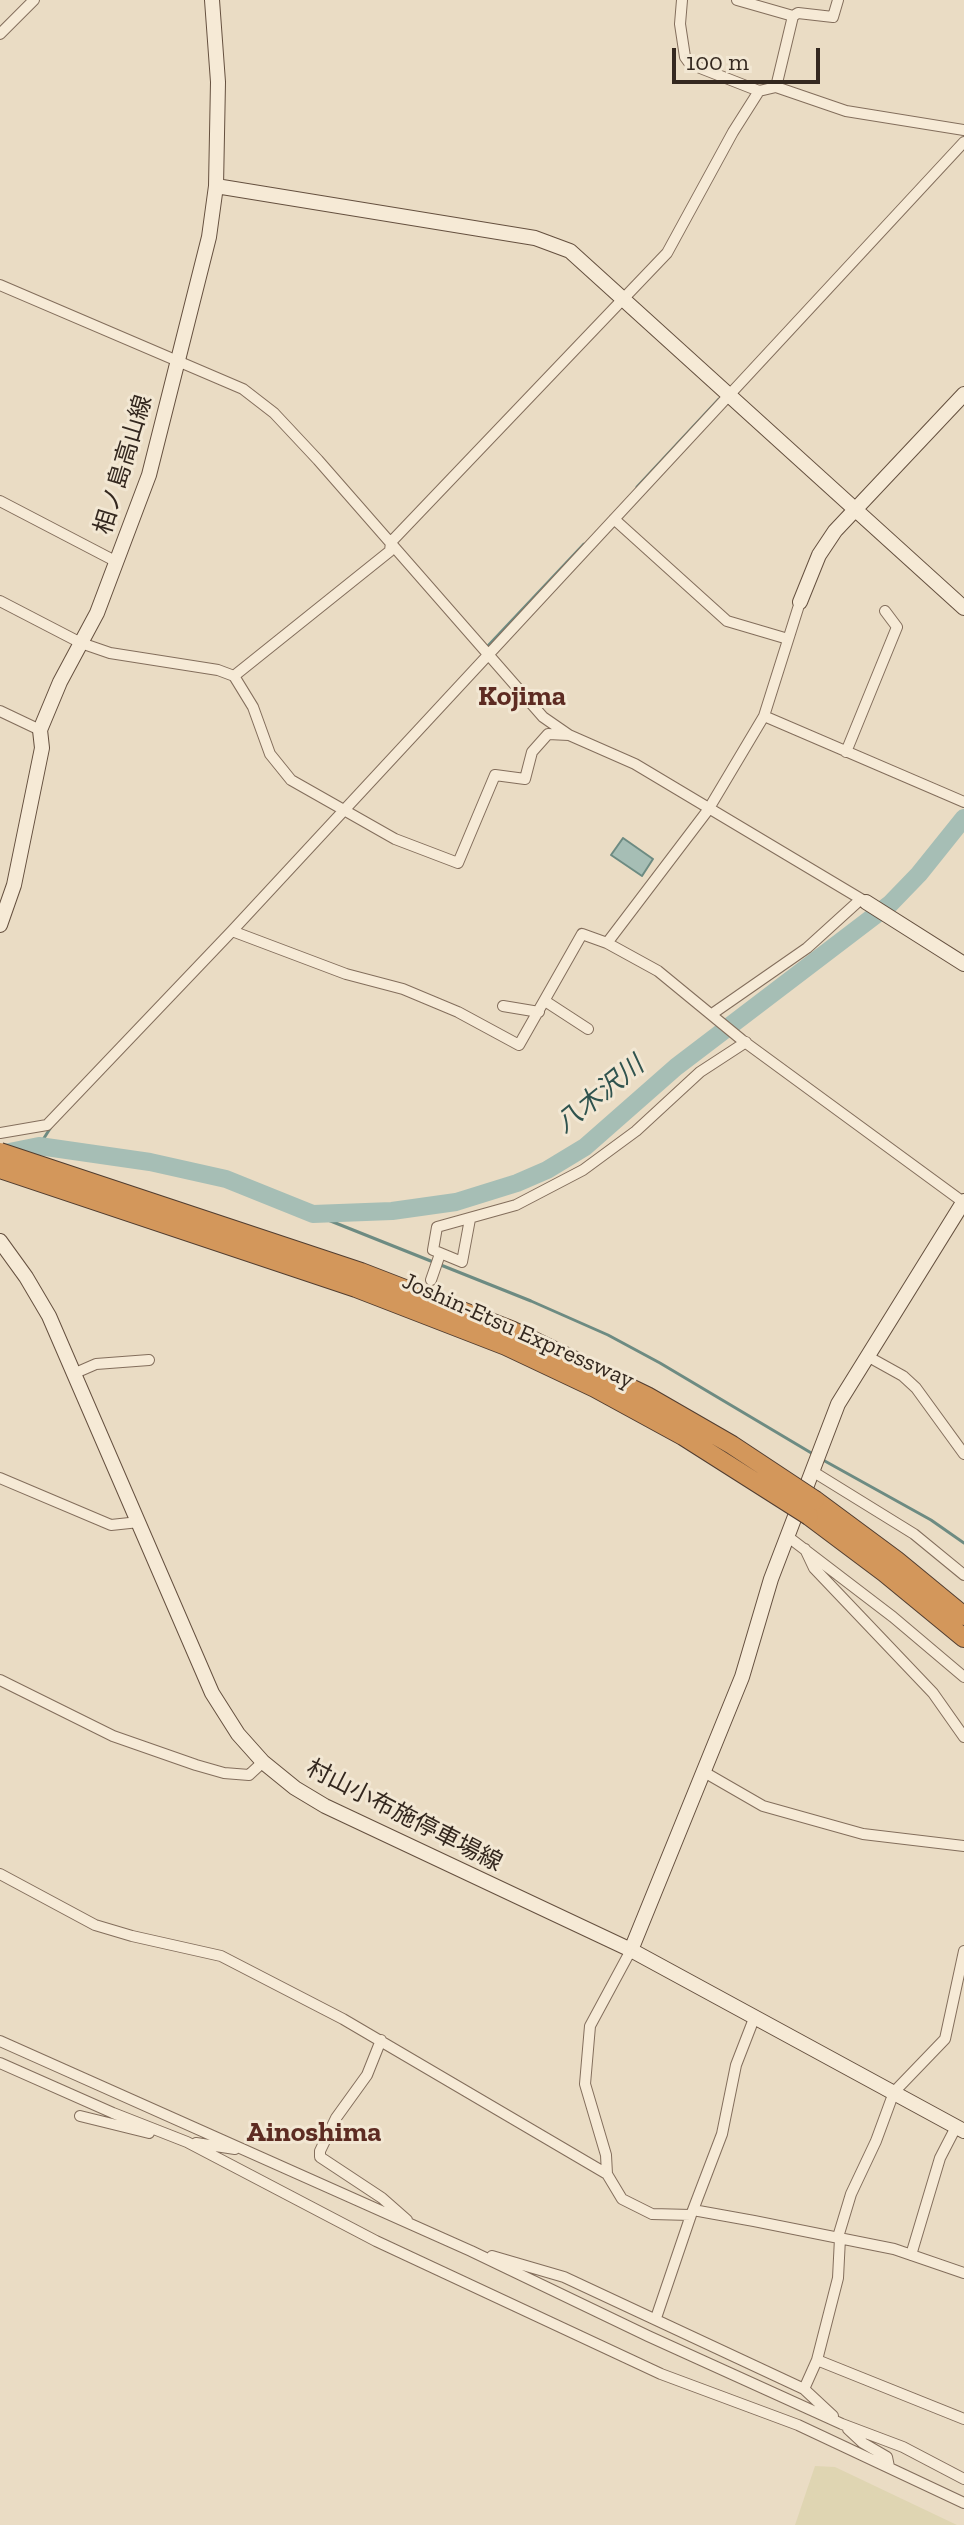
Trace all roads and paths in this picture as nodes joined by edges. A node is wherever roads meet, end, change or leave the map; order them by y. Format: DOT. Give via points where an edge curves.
graph roads {
  1 [pos="34,0"];
  2 [pos="212,0"];
  3 [pos="682,0"];
  4 [pos="737,0"];
  5 [pos="838,0"];
  6 [pos="793,16"];
  7 [pos="0,34"];
  8 [pos="776,87"];
  9 [pos="759,91"];
  10 [pos="964,130"];
  11 [pos="964,142"];
  12 [pos="216,186"];
  13 [pos="0,285"];
  14 [pos="622,298"];
  15 [pos="177,361"];
  16 [pos="964,394"];
  17 [pos="730,397"];
  18 [pos="0,501"];
  19 [pos="856,508"];
  20 [pos="614,519"];
  21 [pos="391,542"];
  22 [pos="117,562"];
  23 [pos="0,601"];
  24 [pos="800,602"];
  25 [pos="964,608"];
  26 [pos="885,611"];
  27 [pos="788,639"];
  28 [pos="81,643"];
  29 [pos="488,657"];
  30 [pos="234,676"];
  31 [pos="0,711"];
  32 [pos="764,716"];
  33 [pos="40,730"];
  34 [pos="569,735"];
  35 [pos="846,752"];
  36 [pos="964,802"];
  37 [pos="708,810"];
  38 [pos="344,812"];
  39 [pos="863,900"];
  40 [pos="0,925"];
  41 [pos="232,931"];
  42 [pos="607,943"];
  43 [pos="964,964"];
  44 [pos="545,1001"];
  45 [pos="503,1006"];
  46 [pos="539,1012"];
  47 [pos="712,1014"];
  48 [pos="588,1029"];
  49 [pos="744,1041"];
  50 [pos="0,1133"];
  51 [pos="0,1152"];
  52 [pos="0,1169"];
  53 [pos="963,1204"];
  54 [pos="470,1219"];
  55 [pos="0,1241"];
  56 [pos="440,1254"];
  57 [pos="431,1280"];
  58 [pos="867,1356"];
  59 [pos="149,1360"];
  60 [pos="73,1374"];
  61 [pos="964,1454"];
  62 [pos="813,1468"];
  63 [pos="0,1478"];
  64 [pos="812,1508"];
  65 [pos="139,1522"];
  66 [pos="787,1536"];
  67 [pos="805,1549"];
  68 [pos="964,1575"];
  69 [pos="964,1616"];
  70 [pos="964,1638"];
  71 [pos="964,1677"];
  72 [pos="0,1680"];
  73 [pos="964,1737"];
  74 [pos="263,1762"];
  75 [pos="704,1772"];
  76 [pos="964,1846"];
  77 [pos="0,1874"];
  78 [pos="631,1950"];
  79 [pos="964,1951"];
  80 [pos="755,2016"];
  81 [pos="381,2040"];
  82 [pos="0,2041"];
  83 [pos="0,2063"];
  84 [pos="894,2092"];
  85 [pos="80,2116"];
  86 [pos="960,2129"];
  87 [pos="187,2142"];
  88 [pos="249,2151"];
  89 [pos="607,2174"];
  90 [pos="692,2213"];
  91 [pos="414,2226"];
  92 [pos="839,2237"];
  93 [pos="471,2251"];
  94 [pos="911,2255"];
  95 [pos="964,2273"];
  96 [pos="656,2318"];
  97 [pos="817,2360"];
  98 [pos="804,2389"];
  99 [pos="964,2419"];
  100 [pos="842,2424"];
  101 [pos="889,2467"];
  102 [pos="964,2479"];
  103 [pos="964,2503"];
  1 -- 7 [label="street"];
  2 -- 12 [label="main road, 相ノ島高山線" via="218,82"];
  3 -- 9 [label="street" via="680,24 690,64"];
  4 -- 6 [label="street"];
  5 -- 6 [label="street" via="833,17"];
  6 -- 8 [label="street"];
  8 -- 9 [label="street"];
  8 -- 10 [label="street" via="846,111"];
  9 -- 14 [label="street" via="667,253"];
  11 -- 17 [label="street"];
  12 -- 14 [label="main road" via="535,238 570,251"];
  12 -- 15 [label="main road, 相ノ島高山線" via="209,237"];
  13 -- 15 [label="street"];
  14 -- 17 [label="main road"];
  14 -- 21 [label="street"];
  15 -- 21 [label="street" via="243,389 274,413"];
  15 -- 22 [label="main road, 相ノ島高山線" via="149,475"];
  16 -- 19 [label="main road"];
  17 -- 19 [label="main road"];
  17 -- 20 [label="street"];
  18 -- 22 [label="street"];
  19 -- 24 [label="main road" via="819,555"];
  19 -- 25 [label="main road"];
  20 -- 27 [label="street" via="727,621"];
  20 -- 29 [label="street"];
  21 -- 29 [label="street"];
  21 -- 30 [label="street" via="390,551"];
  22 -- 28 [label="main road, 相ノ島高山線"];
  23 -- 28 [label="street"];
  24 -- 27 [label="street"];
  26 -- 35 [label="street" via="897,627"];
  27 -- 32 [label="street"];
  28 -- 30 [label="street"];
  28 -- 33 [label="main road, 相ノ島高山線"];
  29 -- 34 [label="street" via="543,717"];
  29 -- 38 [label="street"];
  30 -- 38 [label="street" via="253,707 270,754 291,780"];
  31 -- 33 [label="street"];
  32 -- 35 [label="street"];
  32 -- 37 [label="street"];
  33 -- 40 [label="main road, 相ノ島高山線" via="42,748 14,885"];
  34 -- 37 [label="street" via="635,764"];
  34 -- 38 [label="street" via="548,734 532,752 525,779 495,775 458,863"];
  35 -- 36 [label="street"];
  37 -- 39 [label="street"];
  37 -- 42 [label="street"];
  38 -- 41 [label="street"];
  39 -- 43 [label="main road"];
  39 -- 47 [label="street" via="807,948"];
  41 -- 46 [label="street" via="346,974 403,989 519,1045"];
  41 -- 50 [label="street" via="47,1125"];
  42 -- 44 [label="street" via="582,934"];
  42 -- 47 [label="street" via="658,971"];
  44 -- 46 [label="street"];
  44 -- 48 [label="street"];
  45 -- 46 [label="street"];
  47 -- 49 [label="street"];
  49 -- 53 [label="street"];
  49 -- 54 [label="street" via="583,1170 516,1205"];
  51 -- 64 [label="highway, Joshin-Etsu Expressway, bridge" via="361,1272 511,1330 690,1420"];
  52 -- 64 [label="highway, Joshin-Etsu Expressway, bridge" via="470,1331 638,1411"];
  53 -- 58 [label="main road"];
  54 -- 56 [label="street" via="437,1227 433,1250"];
  54 -- 56 [label="street" via="462,1262"];
  55 -- 60 [label="main road, 村山小布施停車場線" via="49,1316"];
  56 -- 57 [label="street"];
  58 -- 61 [label="street" via="916,1388"];
  58 -- 62 [label="main road" via="838,1404"];
  59 -- 60 [label="street" via="96,1364"];
  60 -- 65 [label="main road, 村山小布施停車場線"];
  62 -- 66 [label="main road"];
  62 -- 68 [label="street" via="914,1534"];
  63 -- 65 [label="street" via="111,1525"];
  64 -- 69 [label="highway, Joshin-Etsu Expressway" via="896,1560"];
  64 -- 70 [label="highway, Joshin-Etsu Expressway"];
  65 -- 74 [label="main road, 村山小布施停車場線" via="212,1693"];
  66 -- 67 [label="street"];
  66 -- 75 [label="main road" via="742,1677"];
  67 -- 71 [label="street"];
  67 -- 73 [label="street" via="814,1568 933,1693"];
  72 -- 74 [label="street" via="113,1736 196,1765 249,1775"];
  74 -- 78 [label="main road, 村山小布施停車場線" via="325,1806"];
  75 -- 76 [label="street" via="763,1806 863,1834"];
  75 -- 78 [label="main road"];
  77 -- 81 [label="street" via="95,1925 221,1956"];
  78 -- 80 [label="main road, 村山小布施停車場線"];
  78 -- 89 [label="street" via="590,2026 585,2084"];
  79 -- 84 [label="street" via="945,2039"];
  80 -- 84 [label="main road, 村山小布施停車場線"];
  80 -- 90 [label="street" via="736,2065 722,2134"];
  81 -- 89 [label="street"];
  81 -- 91 [label="street" via="320,2157"];
  82 -- 88 [label="street"];
  83 -- 87 [label="street"];
  84 -- 86 [label="main road, 村山小布施停車場線"];
  84 -- 92 [label="street" via="851,2194"];
  85 -- 87 [label="street"];
  86 -- 94 [label="street" via="940,2158"];
  87 -- 88 [label="street"];
  87 -- 101 [label="street" via="376,2241 661,2374 798,2425"];
  88 -- 91 [label="street"];
  89 -- 90 [label="street" via="622,2199 652,2214"];
  90 -- 92 [label="street"];
  90 -- 96 [label="street"];
  91 -- 93 [label="street"];
  92 -- 94 [label="street"];
  92 -- 97 [label="street" via="838,2278"];
  93 -- 96 [label="street" via="564,2277"];
  93 -- 100 [label="street"];
  94 -- 95 [label="street"];
  96 -- 98 [label="street"];
  97 -- 98 [label="street"];
  97 -- 99 [label="street"];
  98 -- 100 [label="street"];
  100 -- 101 [label="street" via="887,2457"];
  100 -- 102 [label="street" via="903,2447"];
  101 -- 103 [label="street"];
}
